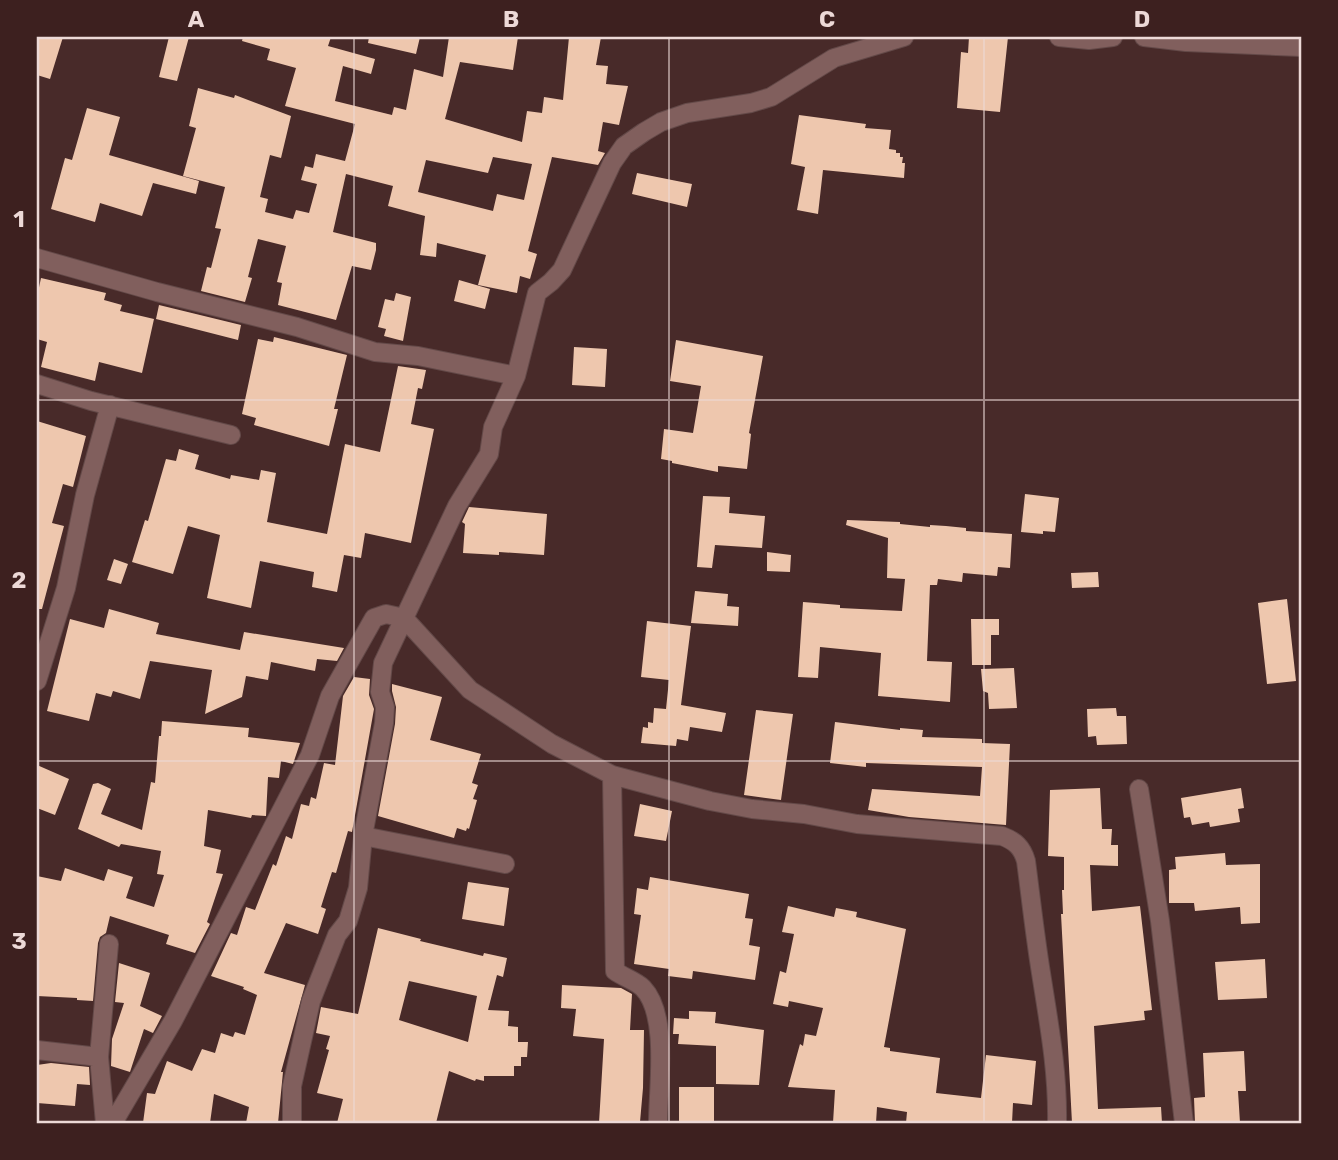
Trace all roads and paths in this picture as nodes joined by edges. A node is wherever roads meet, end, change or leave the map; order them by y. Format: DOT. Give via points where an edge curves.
graph roads {
  1 [pos="904,37"];
  2 [pos="1059,37"];
  3 [pos="1113,37"];
  4 [pos="1143,37"];
  5 [pos="1301,47"];
  6 [pos="37,258"];
  7 [pos="516,376"];
  8 [pos="37,384"];
  9 [pos="110,405"];
  10 [pos="231,435"];
  11 [pos="404,618"];
  12 [pos="37,681"];
  13 [pos="612,775"];
  14 [pos="1139,789"];
  15 [pos="363,836"];
  16 [pos="505,864"];
  17 [pos="109,944"];
  18 [pos="37,1050"];
  19 [pos="99,1056"];
  20 [pos="105,1123"];
  21 [pos="113,1123"];
  22 [pos="292,1123"];
  23 [pos="658,1123"];
  24 [pos="1057,1123"];
  25 [pos="1184,1123"];
  1 -- 7 [label="street" via="834,58 771,97 661,122 624,146 562,270 537,293"];
  2 -- 3 [label="street"];
  4 -- 5 [label="street"];
  6 -- 7 [label="street" via="375,352"];
  7 -- 11 [label="street" via="493,427 489,454 457,506"];
  8 -- 9 [label="street"];
  9 -- 10 [label="street"];
  9 -- 12 [label="street"];
  11 -- 13 [label="street" via="470,690 534,734"];
  11 -- 15 [label="street" via="380,678 384,723"];
  11 -- 21 [label="street" via="386,614 374,618 343,670 310,755 173,1021"];
  13 -- 23 [label="street" via="615,971 642,986 658,1018"];
  13 -- 24 [label="street" via="710,801 878,826 1002,836 1016,843 1026,861 1051,1029"];
  14 -- 25 [label="street"];
  15 -- 16 [label="street"];
  15 -- 22 [label="street" via="358,888 348,921 337,935 311,1001 293,1077"];
  17 -- 19 [label="street"];
  18 -- 19 [label="street"];
  19 -- 20 [label="street"];
}
